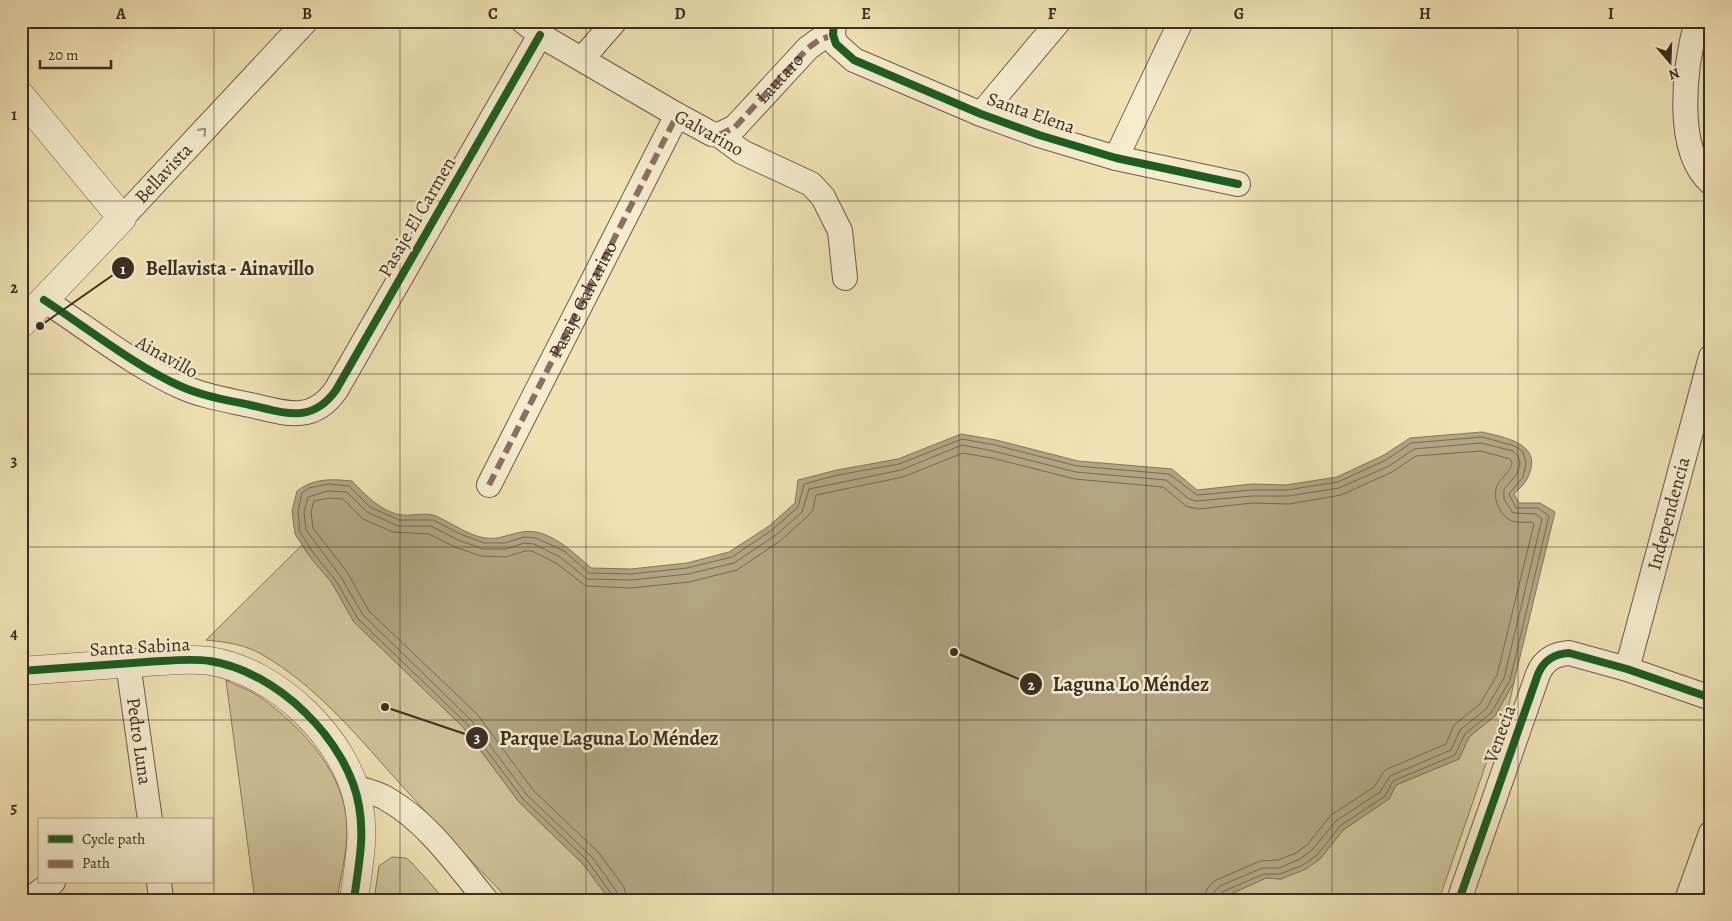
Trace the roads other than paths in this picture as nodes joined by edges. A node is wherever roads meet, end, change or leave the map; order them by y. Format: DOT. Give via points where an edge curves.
graph roads {
  1 [pos="306,21"];
  2 [pos="615,21"];
  3 [pos="1059,21"];
  4 [pos="1181,21"];
  5 [pos="1697,21"];
  6 [pos="532,28"];
  7 [pos="833,28"];
  8 [pos="582,59"];
  9 [pos="21,96"];
  10 [pos="981,114"];
  11 [pos="677,116"];
  12 [pos="719,135"];
  13 [pos="1116,158"];
  14 [pos="1711,183"];
  15 [pos="1238,184"];
  16 [pos="122,218"];
  17 [pos="845,278"];
  18 [pos="44,300"];
  19 [pos="21,324"];
  20 [pos="1711,357"];
  21 [pos="315,409"];
  22 [pos="489,485"];
  23 [pos="128,663"];
  24 [pos="1627,669"];
  25 [pos="21,671"];
  26 [pos="1711,698"];
  27 [pos="355,787"];
  28 [pos="150,818"];
  29 [pos="1711,833"];
  30 [pos="51,884"];
  31 [pos="159,884"];
  32 [pos="34,900"];
  33 [pos="161,900"];
  34 [pos="354,900"];
  35 [pos="486,900"];
  36 [pos="1459,900"];
  37 [pos="1687,900"];
  16 -- 1 [label="street, Bellavista, one-way"];
  2 -- 8 [label="street"];
  3 -- 10 [label="street"];
  4 -- 13 [label="street"];
  5 -- 14 [label="street" via="1688,64 1687,119 1694,160"];
  6 -- 8 [label="street, Galvarino"];
  6 -- 21 [label="street, Pasaje El Carmen" via="336,390"];
  7 -- 10 [label="street, Santa Elena" via="844,53 854,60"];
  7 -- 12 [label="street, Lautaro" via="808,48 736,127"];
  8 -- 11 [label="street, Galvarino"];
  9 -- 16 [label="street"];
  10 -- 13 [label="street, Santa Elena"];
  11 -- 12 [label="street, Galvarino"];
  11 -- 22 [label="street, Pasaje Galvarino"];
  12 -- 17 [label="street, Galvarino" via="742,152 811,184 823,197 840,231"];
  13 -- 15 [label="street, Santa Elena"];
  16 -- 18 [label="street, Bellavista"];
  18 -- 19 [label="street, Bellavista"];
  18 -- 21 [label="street, Ainavillo" via="182,387 287,414"];
  20 -- 24 [label="street, Independencia"];
  23 -- 25 [label="street, Santa Sabina"];
  23 -- 27 [label="street, Santa Sabina" via="196,660 233,666 254,675 309,717 337,751"];
  23 -- 28 [label="street, Pedro Luna"];
  24 -- 26 [label="street, Venecia"];
  24 -- 36 [label="street, Venecia" via="1569,653 1553,656 1541,667"];
  27 -- 34 [label="street, Santa Sabina" via="362,824 362,846"];
  27 -- 35 [label="street" via="386,798 408,812"];
  29 -- 37 [label="street"];
  30 -- 32 [label="street"];
  31 -- 33 [label="street"];
}
